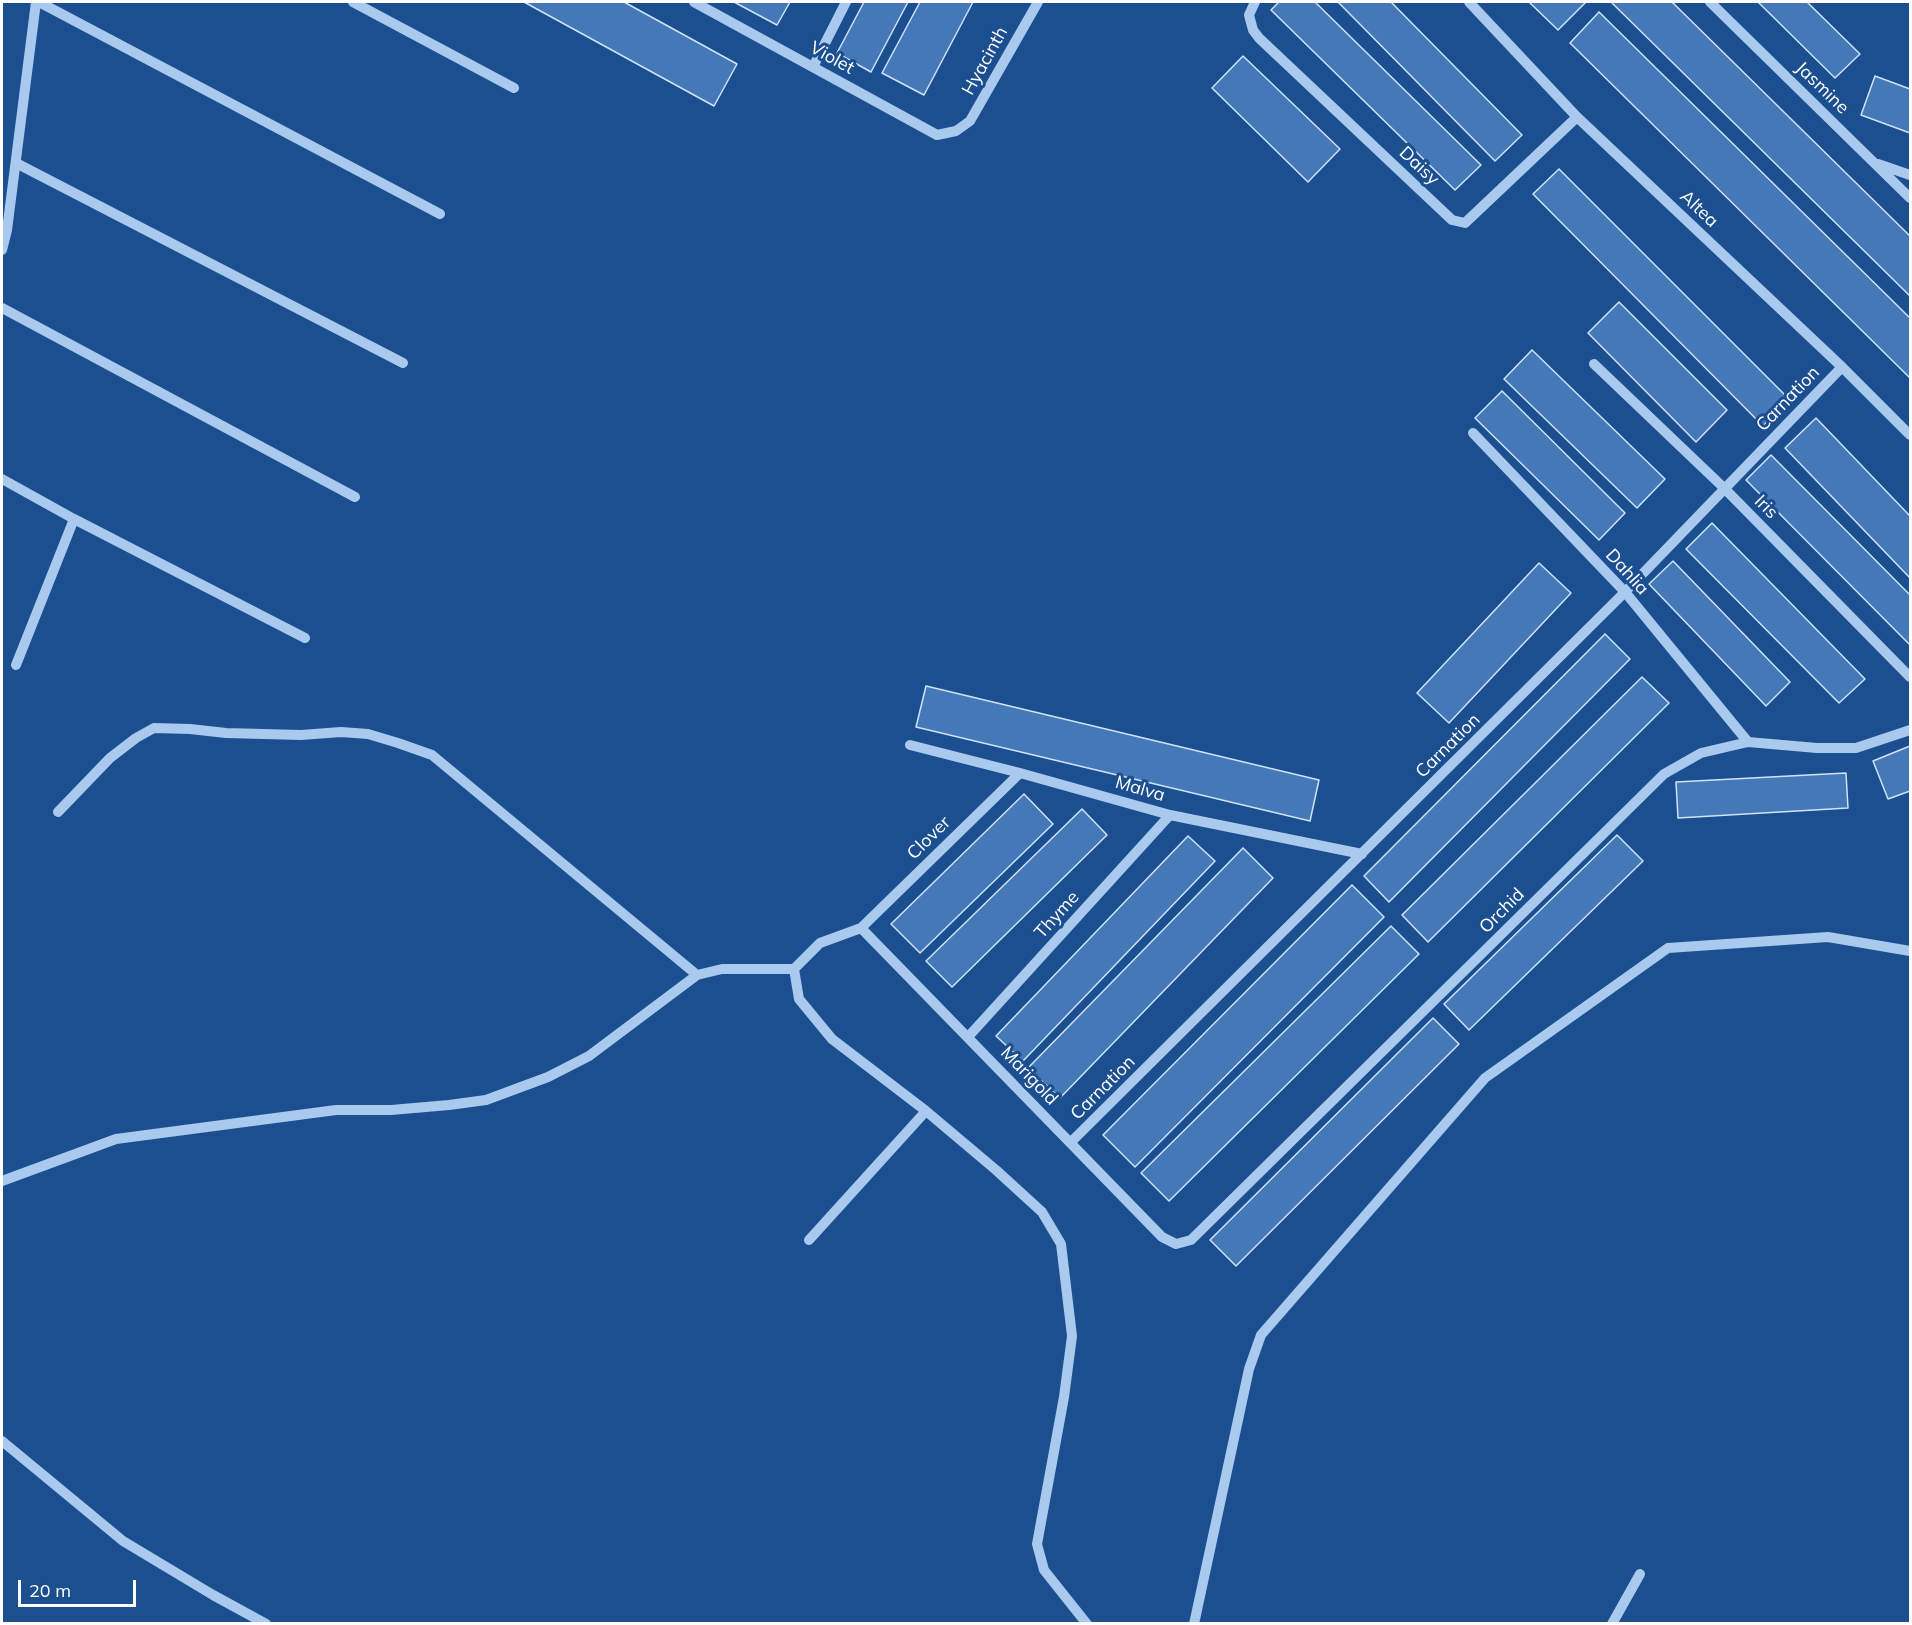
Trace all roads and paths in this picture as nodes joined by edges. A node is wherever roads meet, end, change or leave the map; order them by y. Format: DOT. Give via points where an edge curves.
graph roads {
  1 [pos="37,2"];
  2 [pos="353,2"];
  3 [pos="694,2"];
  4 [pos="846,2"];
  5 [pos="1038,2"];
  6 [pos="1255,2"];
  7 [pos="1469,2"];
  8 [pos="1710,2"];
  9 [pos="813,67"];
  10 [pos="514,88"];
  11 [pos="1577,117"];
  12 [pos="956,131"];
  13 [pos="16,163"];
  14 [pos="1875,163"];
  15 [pos="1911,175"];
  16 [pos="1911,198"];
  17 [pos="440,214"];
  18 [pos="2,250"];
  19 [pos="2,308"];
  20 [pos="403,363"];
  21 [pos="1594,364"];
  22 [pos="1842,367"];
  23 [pos="1473,433"];
  24 [pos="1911,435"];
  25 [pos="2,479"];
  26 [pos="1724,488"];
  27 [pos="355,497"];
  28 [pos="74,519"];
  29 [pos="1625,592"];
  30 [pos="305,638"];
  31 [pos="16,665"];
  32 [pos="1911,677"];
  33 [pos="1911,730"];
  34 [pos="1748,742"];
  35 [pos="910,745"];
  36 [pos="1020,772"];
  37 [pos="58,812"];
  38 [pos="1170,815"];
  39 [pos="1362,854"];
  40 [pos="861,928"];
  41 [pos="1911,951"];
  42 [pos="794,969"];
  43 [pos="697,975"];
  44 [pos="968,1037"];
  45 [pos="926,1112"];
  46 [pos="1071,1142"];
  47 [pos="2,1181"];
  48 [pos="809,1240"];
  49 [pos="1176,1244"];
  50 [pos="2,1441"];
  51 [pos="1640,1574"];
  52 [pos="266,1623"];
  53 [pos="1087,1623"];
  54 [pos="1194,1623"];
  55 [pos="1611,1623"];
  1 -- 13 [label="street"];
  1 -- 17 [label="street"];
  2 -- 10 [label="street"];
  3 -- 9 [label="street, Violet"];
  4 -- 9 [label="street"];
  5 -- 12 [label="street, Hyacinth" via="970,122"];
  6 -- 11 [label="street, Daisy" via="1249,15 1259,38 1452,220 1466,223"];
  7 -- 11 [label="street, Altea"];
  8 -- 14 [label="street, Jasmine"];
  9 -- 12 [label="street, Violet" via="937,135"];
  11 -- 22 [label="street, Altea"];
  13 -- 18 [label="street"];
  13 -- 20 [label="street"];
  14 -- 15 [label="street"];
  14 -- 16 [label="street, Jasmine"];
  19 -- 27 [label="street"];
  21 -- 26 [label="street, Iris"];
  22 -- 24 [label="street, Altea"];
  22 -- 26 [label="street, Carnation"];
  23 -- 29 [label="street, Dahlia"];
  25 -- 28 [label="street"];
  26 -- 29 [label="street, Carnation"];
  26 -- 32 [label="street, Iris"];
  28 -- 30 [label="street"];
  28 -- 31 [label="street"];
  29 -- 34 [label="street, Dahlia"];
  29 -- 39 [label="street, Carnation"];
  33 -- 34 [label="street, Orchid" via="1856,748"];
  34 -- 49 [label="street, Orchid" via="1701,753 1664,774 1191,1240"];
  35 -- 36 [label="street, Malva"];
  36 -- 38 [label="street, Malva"];
  36 -- 40 [label="street, Clover"];
  37 -- 43 [label="street" via="110,758 154,728 280,735 368,734 432,755"];
  38 -- 39 [label="street, Malva"];
  38 -- 44 [label="street, Thyme"];
  39 -- 46 [label="street, Carnation"];
  40 -- 42 [label="street" via="820,943"];
  40 -- 44 [label="street, Marigold"];
  41 -- 54 [label="street" via="1828,937 1668,948 1485,1078 1261,1335 1249,1369"];
  42 -- 43 [label="street" via="722,969"];
  42 -- 45 [label="street" via="799,999 832,1039"];
  43 -- 47 [label="street" via="589,1056 548,1077 486,1100 391,1110 336,1110 116,1139"];
  44 -- 46 [label="street, Marigold"];
  45 -- 48 [label="street"];
  45 -- 53 [label="street" via="1042,1212 1061,1244 1072,1336 1037,1544 1044,1570"];
  46 -- 49 [label="street, Marigold" via="1162,1237"];
  50 -- 52 [label="street" via="123,1541"];
  51 -- 55 [label="street"];
}
